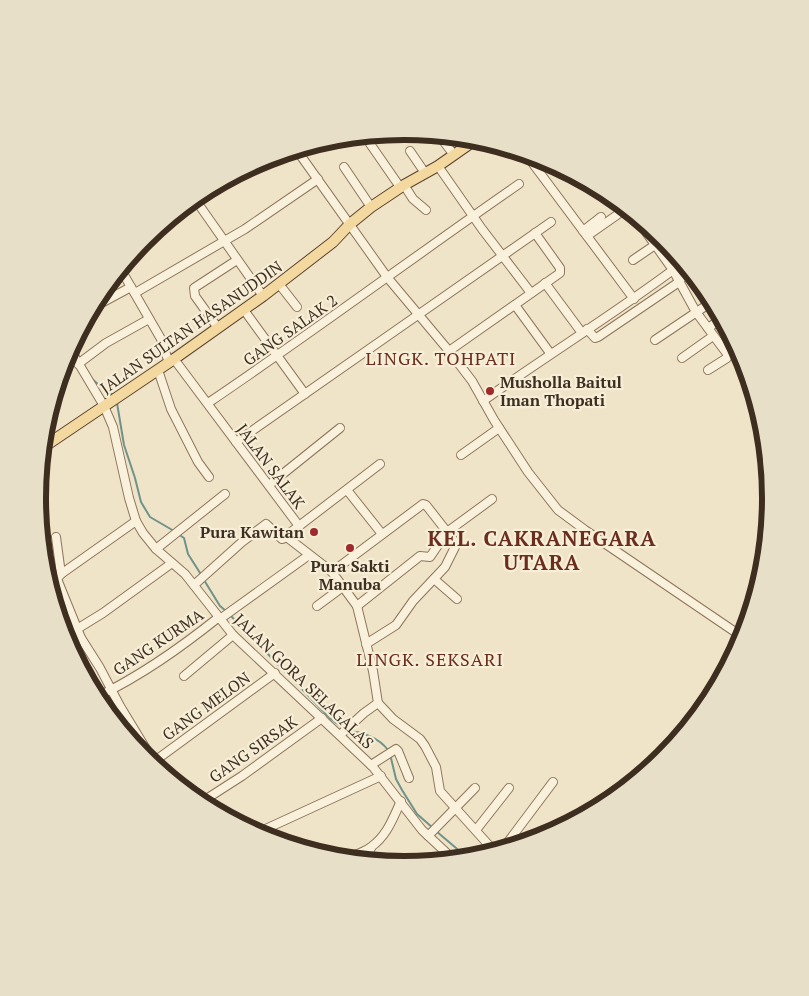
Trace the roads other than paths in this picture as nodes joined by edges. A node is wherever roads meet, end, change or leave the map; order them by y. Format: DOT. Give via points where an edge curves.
graph roads {
  1 [pos="369,142"];
  2 [pos="444,142"];
  3 [pos="467,146"];
  4 [pos="410,150"];
  5 [pos="301,155"];
  6 [pos="454,155"];
  7 [pos="533,164"];
  8 [pos="438,166"];
  9 [pos="344,167"];
  10 [pos="425,173"];
  11 [pos="318,179"];
  12 [pos="519,184"];
  13 [pos="402,186"];
  14 [pos="198,205"];
  15 [pos="371,207"];
  16 [pos="426,210"];
  17 [pos="620,212"];
  18 [pos="473,216"];
  19 [pos="601,217"];
  20 [pos="552,222"];
  21 [pos="350,224"];
  22 [pos="535,233"];
  23 [pos="585,234"];
  24 [pos="649,237"];
  25 [pos="224,241"];
  26 [pos="655,245"];
  27 [pos="502,256"];
  28 [pos="236,260"];
  29 [pos="633,260"];
  30 [pos="673,270"];
  31 [pos="124,275"];
  32 [pos="686,276"];
  33 [pos="388,277"];
  34 [pos="679,281"];
  35 [pos="545,283"];
  36 [pos="279,284"];
  37 [pos="133,290"];
  38 [pos="531,293"];
  39 [pos="263,296"];
  40 [pos="634,299"];
  41 [pos="105,302"];
  42 [pos="515,305"];
  43 [pos="706,305"];
  44 [pos="297,307"];
  45 [pos="244,310"];
  46 [pos="696,312"];
  47 [pos="418,315"];
  48 [pos="149,319"];
  49 [pos="717,322"];
  50 [pos="218,328"];
  51 [pos="708,328"];
  52 [pos="585,331"];
  53 [pos="713,336"];
  54 [pos="655,340"];
  55 [pos="449,351"];
  56 [pos="550,353"];
  57 [pos="277,356"];
  58 [pos="76,357"];
  59 [pos="682,358"];
  60 [pos="172,361"];
  61 [pos="80,363"];
  62 [pos="158,370"];
  63 [pos="708,370"];
  64 [pos="305,394"];
  65 [pos="112,401"];
  66 [pos="483,401"];
  67 [pos="208,403"];
  68 [pos="340,428"];
  69 [pos="499,428"];
  70 [pos="51,442"];
  71 [pos="236,442"];
  72 [pos="462,455"];
  73 [pos="380,464"];
  74 [pos="209,477"];
  75 [pos="268,485"];
  76 [pos="347,490"];
  77 [pos="225,494"];
  78 [pos="492,499"];
  79 [pos="136,521"];
  80 [pos="299,526"];
  81 [pos="447,532"];
  82 [pos="382,534"];
  83 [pos="56,537"];
  84 [pos="287,537"];
  85 [pos="156,549"];
  86 [pos="308,555"];
  87 [pos="172,563"];
  88 [pos="332,572"];
  89 [pos="61,574"];
  90 [pos="434,579"];
  91 [pos="196,583"];
  92 [pos="344,586"];
  93 [pos="457,599"];
  94 [pos="316,606"];
  95 [pos="357,606"];
  96 [pos="221,617"];
  97 [pos="77,629"];
  98 [pos="736,633"];
  99 [pos="233,635"];
  100 [pos="81,638"];
  101 [pos="76,639"];
  102 [pos="366,644"];
  103 [pos="275,673"];
  104 [pos="184,676"];
  105 [pos="112,690"];
  106 [pos="105,694"];
  107 [pos="378,703"];
  108 [pos="322,718"];
  109 [pos="344,731"];
  110 [pos="140,739"];
  111 [pos="160,759"];
  112 [pos="371,765"];
  113 [pos="381,776"];
  114 [pos="409,778"];
  115 [pos="553,782"];
  116 [pos="475,788"];
  117 [pos="509,788"];
  118 [pos="208,798"];
  119 [pos="401,801"];
  120 [pos="455,808"];
  121 [pos="266,829"];
  122 [pos="476,830"];
  123 [pos="432,831"];
  124 [pos="509,840"];
  125 [pos="489,846"];
  126 [pos="370,848"];
  127 [pos="359,853"];
  128 [pos="449,853"];
  129 [pos="367,854"];
  1 -- 13 [label="street"];
  2 -- 6 [label="street"];
  3 -- 6 [label="main road, JALAN SULTAN HASANUDDIN"];
  4 -- 10 [label="street"];
  5 -- 11 [label="street"];
  6 -- 8 [label="main road, JALAN SULTAN HASANUDDIN"];
  7 -- 23 [label="street"];
  8 -- 10 [label="main road, JALAN SULTAN HASANUDDIN"];
  8 -- 18 [label="street"];
  9 -- 15 [label="street"];
  10 -- 13 [label="main road, JALAN SULTAN HASANUDDIN"];
  11 -- 21 [label="street"];
  11 -- 25 [label="street"];
  12 -- 18 [label="street, GANG SALAK 2"];
  13 -- 15 [label="main road, JALAN SULTAN HASANUDDIN"];
  13 -- 16 [label="street"];
  14 -- 25 [label="street"];
  15 -- 21 [label="main road, JALAN SULTAN HASANUDDIN"];
  17 -- 23 [label="street"];
  18 -- 27 [label="street"];
  18 -- 33 [label="street, GANG SALAK 2"];
  19 -- 23 [label="street"];
  20 -- 22 [label="street"];
  21 -- 33 [label="street"];
  21 -- 36 [label="main road, JALAN SULTAN HASANUDDIN"];
  22 -- 27 [label="street"];
  22 -- 35 [label="street" via="560,270"];
  23 -- 40 [label="street"];
  24 -- 26 [label="street"];
  25 -- 28 [label="street"];
  25 -- 37 [label="street"];
  26 -- 29 [label="street"];
  26 -- 30 [label="street"];
  27 -- 38 [label="street"];
  27 -- 47 [label="street"];
  28 -- 39 [label="street"];
  28 -- 50 [label="street" via="194,288 195,296"];
  30 -- 34 [label="street"];
  30 -- 40 [label="street"];
  31 -- 37 [label="street, JALAN SALAK"];
  32 -- 34 [label="street"];
  33 -- 47 [label="street"];
  33 -- 57 [label="street, GANG SALAK 2"];
  34 -- 46 [label="street"];
  34 -- 52 [label="street" via="596,338"];
  35 -- 38 [label="street"];
  35 -- 52 [label="street"];
  36 -- 39 [label="main road, JALAN SULTAN HASANUDDIN"];
  36 -- 44 [label="street"];
  37 -- 41 [label="street"];
  37 -- 48 [label="street, JALAN SALAK"];
  38 -- 42 [label="street"];
  39 -- 45 [label="main road, JALAN SULTAN HASANUDDIN"];
  40 -- 52 [label="street"];
  42 -- 55 [label="street"];
  42 -- 56 [label="street"];
  43 -- 46 [label="street"];
  45 -- 50 [label="main road, JALAN SULTAN HASANUDDIN"];
  45 -- 57 [label="street"];
  46 -- 51 [label="street"];
  46 -- 54 [label="street"];
  47 -- 55 [label="street"];
  47 -- 64 [label="street"];
  48 -- 60 [label="street, JALAN SALAK"];
  48 -- 61 [label="street" via="106,343"];
  49 -- 51 [label="street"];
  50 -- 60 [label="main road, JALAN SULTAN HASANUDDIN"];
  51 -- 53 [label="street"];
  52 -- 56 [label="street"];
  53 -- 59 [label="street"];
  53 -- 63 [label="street" via="728,356"];
  55 -- 66 [label="street"];
  56 -- 66 [label="street"];
  57 -- 64 [label="street"];
  57 -- 67 [label="street, GANG SALAK 2"];
  58 -- 61 [label="street, JALAN GORA SELAGALAS"];
  60 -- 62 [label="main road, JALAN SULTAN HASANUDDIN"];
  60 -- 67 [label="street, JALAN SALAK"];
  61 -- 65 [label="street, JALAN GORA SELAGALAS"];
  62 -- 65 [label="main road, JALAN SULTAN HASANUDDIN"];
  62 -- 74 [label="street" via="171,409"];
  64 -- 71 [label="street"];
  65 -- 70 [label="main road, JALAN SULTAN HASANUDDIN"];
  65 -- 79 [label="street, JALAN GORA SELAGALAS" via="113,427"];
  66 -- 69 [label="street"];
  67 -- 71 [label="street, JALAN SALAK"];
  68 -- 75 [label="street"];
  69 -- 72 [label="street"];
  69 -- 98 [label="street" via="558,510"];
  71 -- 75 [label="street, JALAN SALAK"];
  73 -- 76 [label="street"];
  75 -- 80 [label="street, JALAN SALAK"];
  76 -- 80 [label="street"];
  76 -- 82 [label="street"];
  77 -- 85 [label="street"];
  78 -- 81 [label="street"];
  79 -- 85 [label="street, JALAN GORA SELAGALAS"];
  79 -- 89 [label="street"];
  80 -- 84 [label="street, JALAN SALAK"];
  81 -- 82 [label="street" via="424,504"];
  81 -- 90 [label="street" via="455,546 445,567"];
  81 -- 95 [label="street" via="430,557 420,556"];
  82 -- 88 [label="street"];
  83 -- 89 [label="street"];
  84 -- 86 [label="street"];
  84 -- 91 [label="street" via="282,539 266,524"];
  85 -- 87 [label="street, JALAN GORA SELAGALAS"];
  86 -- 88 [label="street"];
  86 -- 96 [label="street, GANG KURMA"];
  87 -- 91 [label="street, JALAN GORA SELAGALAS"];
  87 -- 97 [label="street"];
  88 -- 92 [label="street"];
  89 -- 97 [label="street" via="57,579"];
  90 -- 93 [label="street"];
  90 -- 102 [label="street" via="396,625"];
  91 -- 96 [label="street, JALAN GORA SELAGALAS"];
  92 -- 94 [label="street"];
  92 -- 95 [label="street"];
  95 -- 102 [label="street"];
  96 -- 99 [label="street, JALAN GORA SELAGALAS"];
  96 -- 105 [label="street, GANG KURMA" via="150,668"];
  97 -- 100 [label="street"];
  99 -- 103 [label="street, JALAN GORA SELAGALAS"];
  99 -- 104 [label="street"];
  100 -- 101 [label="street"];
  100 -- 105 [label="street"];
  102 -- 107 [label="street"];
  103 -- 108 [label="street, JALAN GORA SELAGALAS"];
  103 -- 111 [label="street, GANG MELON"];
  105 -- 106 [label="street, GANG KURMA"];
  105 -- 110 [label="street"];
  107 -- 109 [label="street"];
  107 -- 120 [label="street" via="420,739 436,767 440,791"];
  108 -- 109 [label="street, JALAN GORA SELAGALAS"];
  108 -- 118 [label="street, GANG SIRSAK"];
  109 -- 112 [label="street, JALAN GORA SELAGALAS"];
  112 -- 113 [label="street, JALAN GORA SELAGALAS"];
  112 -- 114 [label="street" via="396,749"];
  113 -- 119 [label="street, JALAN GORA SELAGALAS"];
  113 -- 121 [label="street"];
  115 -- 124 [label="street"];
  116 -- 120 [label="street"];
  117 -- 122 [label="street"];
  119 -- 123 [label="street, JALAN GORA SELAGALAS"];
  119 -- 126 [label="street" via="389,827"];
  120 -- 122 [label="street"];
  120 -- 123 [label="street"];
  122 -- 125 [label="street"];
  123 -- 128 [label="street, JALAN GORA SELAGALAS"];
  126 -- 127 [label="street"];
  126 -- 129 [label="street"];
}
